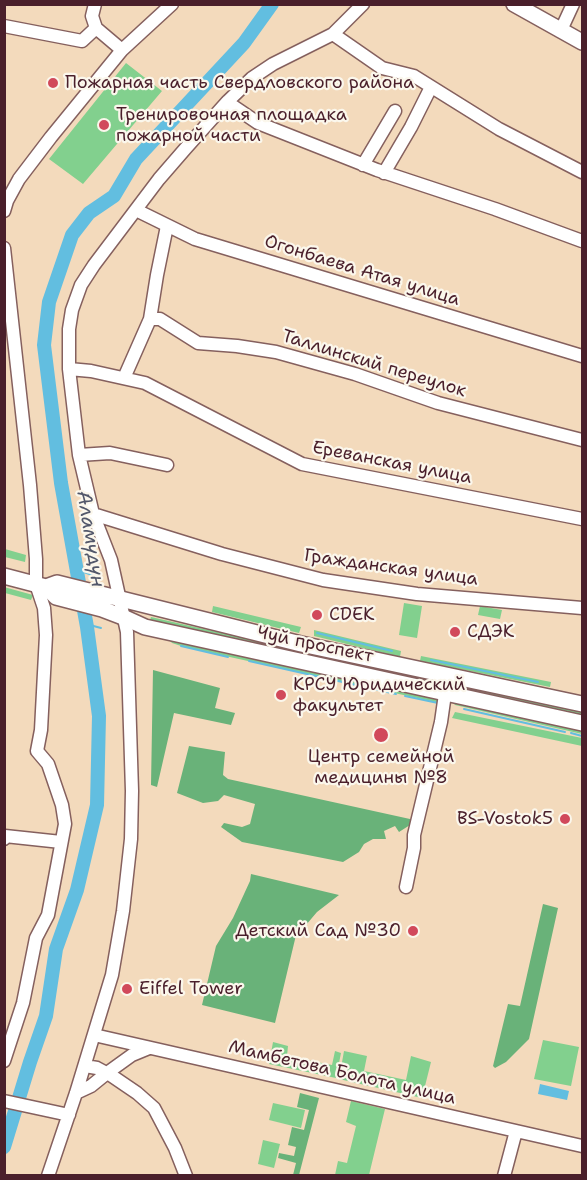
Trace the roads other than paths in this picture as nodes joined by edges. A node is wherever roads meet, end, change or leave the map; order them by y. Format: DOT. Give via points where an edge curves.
graph roads {
  1 [pos="94,4"];
  2 [pos="172,4"];
  3 [pos="363,4"];
  4 [pos="514,4"];
  5 [pos="573,4"];
  6 [pos="4,26"];
  7 [pos="96,28"];
  8 [pos="561,30"];
  9 [pos="333,34"];
  10 [pos="582,42"];
  11 [pos="122,51"];
  12 [pos="431,87"];
  13 [pos="227,102"];
  14 [pos="395,111"];
  15 [pos="363,165"];
  16 [pos="384,172"];
  17 [pos="582,172"];
  18 [pos="136,210"];
  19 [pos="4,212"];
  20 [pos="167,226"];
  21 [pos="582,241"];
  22 [pos="4,248"];
  23 [pos="150,319"];
  24 [pos="582,356"];
  25 [pos="69,369"];
  26 [pos="124,378"];
  27 [pos="582,440"];
  28 [pos="79,455"];
  29 [pos="167,465"];
  30 [pos="93,514"];
  31 [pos="582,519"];
  32 [pos="4,576"];
  33 [pos="49,588"];
  34 [pos="120,599"];
  35 [pos="582,608"];
  36 [pos="123,616"];
  37 [pos="444,694"];
  38 [pos="582,704"];
  39 [pos="582,723"];
  40 [pos="4,839"];
  41 [pos="61,842"];
  42 [pos="406,886"];
  43 [pos="94,1035"];
  44 [pos="149,1048"];
  45 [pos="4,1061"];
  46 [pos="85,1066"];
  47 [pos="107,1073"];
  48 [pos="76,1093"];
  49 [pos="4,1101"];
  50 [pos="69,1116"];
  51 [pos="516,1131"];
  52 [pos="582,1146"];
  53 [pos="184,1175"];
  54 [pos="48,1176"];
  55 [pos="504,1176"];
  1 -- 7 [label="street"];
  2 -- 11 [label="street"];
  3 -- 9 [label="street"];
  4 -- 8 [label="main road"];
  5 -- 8 [label="street"];
  6 -- 7 [label="street" via="82,41"];
  7 -- 11 [label="street"];
  8 -- 10 [label="main road"];
  9 -- 12 [label="street" via="382,68 414,76"];
  9 -- 13 [label="street" via="273,64"];
  11 -- 19 [label="street" via="33,159"];
  12 -- 16 [label="street"];
  12 -- 17 [label="street" via="499,129"];
  13 -- 15 [label="street" via="258,123"];
  13 -- 18 [label="street"];
  14 -- 15 [label="street"];
  15 -- 16 [label="street"];
  16 -- 21 [label="street"];
  18 -- 20 [label="street, Огонбаева Атая улица"];
  18 -- 25 [label="street" via="76,296 69,329"];
  20 -- 23 [label="street"];
  20 -- 24 [label="street, Огонбаева Атая улица" via="195,239"];
  22 -- 33 [label="street" via="36,559"];
  23 -- 26 [label="street"];
  23 -- 27 [label="street, Таллинский переулок" via="160,319 198,343 276,352 438,403"];
  25 -- 26 [label="street, Ереванская улица"];
  25 -- 28 [label="street"];
  26 -- 31 [label="street, Ереванская улица" via="145,383 302,464"];
  28 -- 29 [label="street" via="110,453"];
  28 -- 30 [label="street"];
  30 -- 34 [label="street" via="111,560"];
  30 -- 35 [label="street, Гражданская улица" via="323,580 417,594"];
  32 -- 33 [label="main road, Чуй проспект"];
  33 -- 34 [label="main road, Чуй проспект"];
  33 -- 36 [label="main road, Чуй проспект"];
  33 -- 41 [label="street" via="44,608 46,635 37,751 48,764 62,805 65,824"];
  34 -- 36 [label="street"];
  34 -- 38 [label="main road, Чуй проспект" via="301,644"];
  36 -- 37 [label="main road, Чуй проспект" via="145,627"];
  36 -- 43 [label="street" via="128,643 131,839 112,975"];
  37 -- 39 [label="main road, Чуй проспект"];
  37 -- 42 [label="street"];
  40 -- 41 [label="street" via="5,836"];
  41 -- 45 [label="street" via="48,915 36,938 23,1003"];
  43 -- 44 [label="street, Мамбетова Болота улица"];
  43 -- 46 [label="street"];
  44 -- 47 [label="street"];
  44 -- 51 [label="street, Мамбетова Болота улица"];
  46 -- 47 [label="street"];
  46 -- 48 [label="street"];
  47 -- 48 [label="street"];
  47 -- 53 [label="street" via="154,1108"];
  48 -- 50 [label="street"];
  49 -- 50 [label="street"];
  50 -- 54 [label="street"];
  51 -- 52 [label="street, Мамбетова Болота улица"];
  51 -- 55 [label="street"];
}
